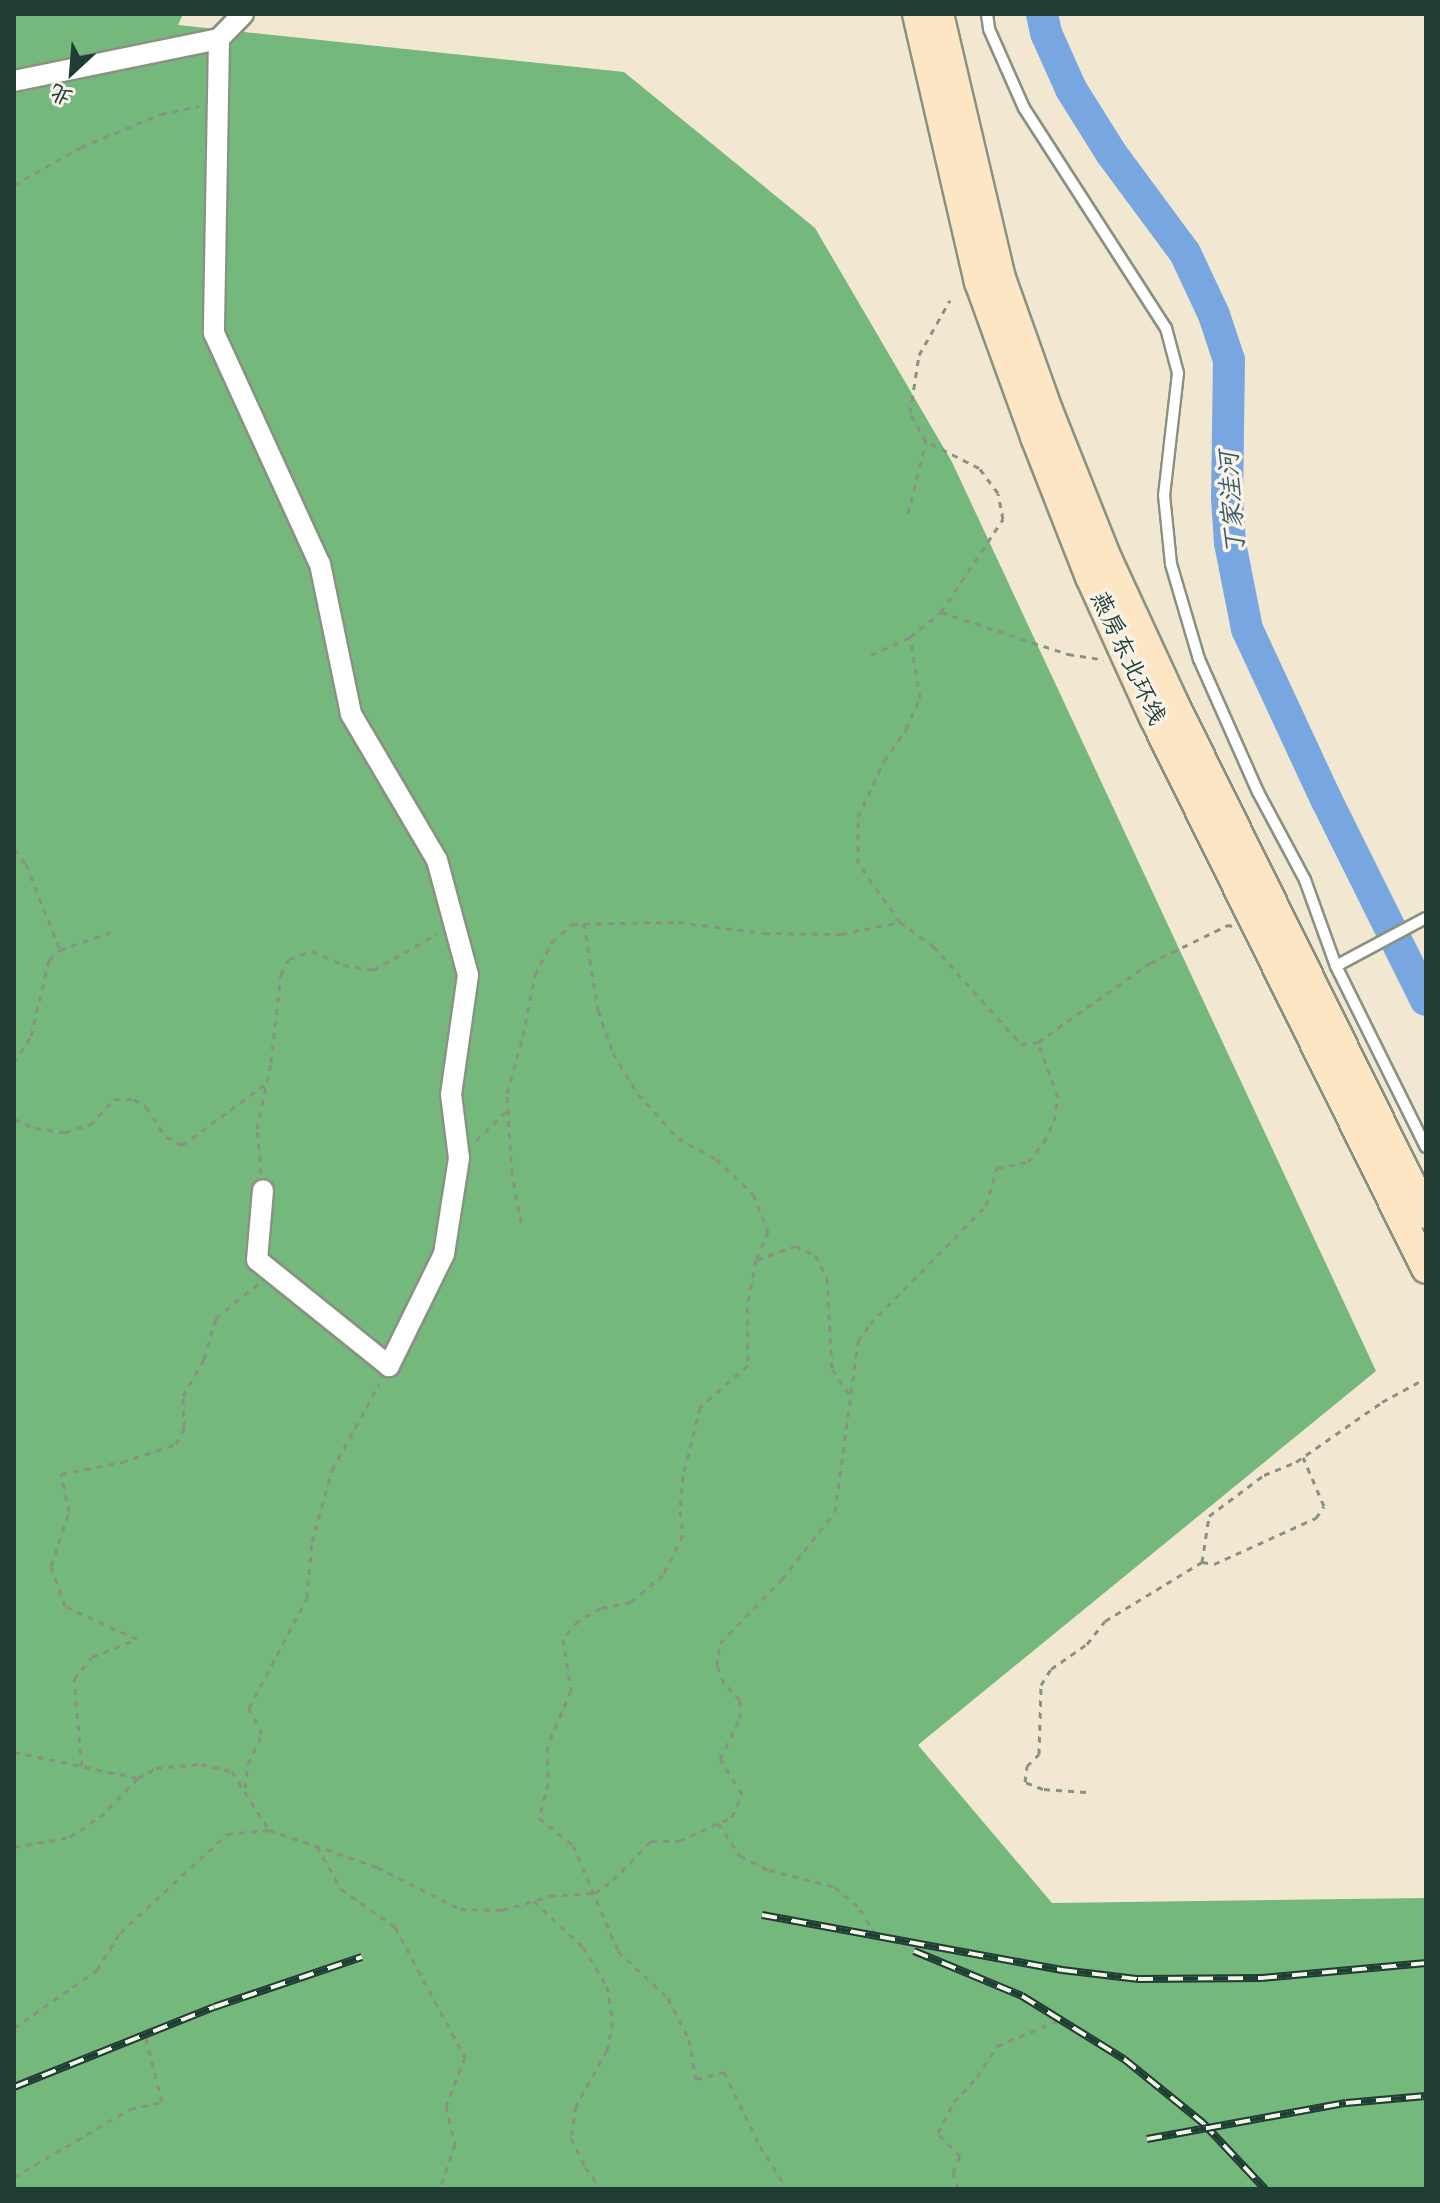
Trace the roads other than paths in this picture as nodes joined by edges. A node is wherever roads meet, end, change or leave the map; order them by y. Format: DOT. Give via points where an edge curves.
graph roads {
  1 [pos="243,14"];
  2 [pos="917,14"];
  3 [pos="939,14"];
  4 [pos="987,14"];
  5 [pos="219,39"];
  6 [pos="14,81"];
  7 [pos="1426,918"];
  8 [pos="1336,966"];
  9 [pos="1426,1147"];
  10 [pos="263,1190"];
  11 [pos="1426,1214"];
  12 [pos="1426,1269"];
  1 -- 5 [label="street"];
  2 -- 12 [label="main road, 燕房东北环线, bridge" via="979,282 1090,577 1154,718"];
  3 -- 11 [label="main road, 燕房东北环线, bridge" via="1001,278 1107,558"];
  4 -- 8 [label="lane" via="1024,108 1166,328 1178,373 1164,495 1171,564 1199,659 1258,792 1305,880"];
  5 -- 6 [label="street"];
  5 -- 10 [label="street" via="214,333 320,564 351,714 437,860 468,975 451,1094 459,1158 444,1254 389,1366 257,1260"];
  7 -- 8 [label="lane"];
  8 -- 9 [label="lane"];
}
